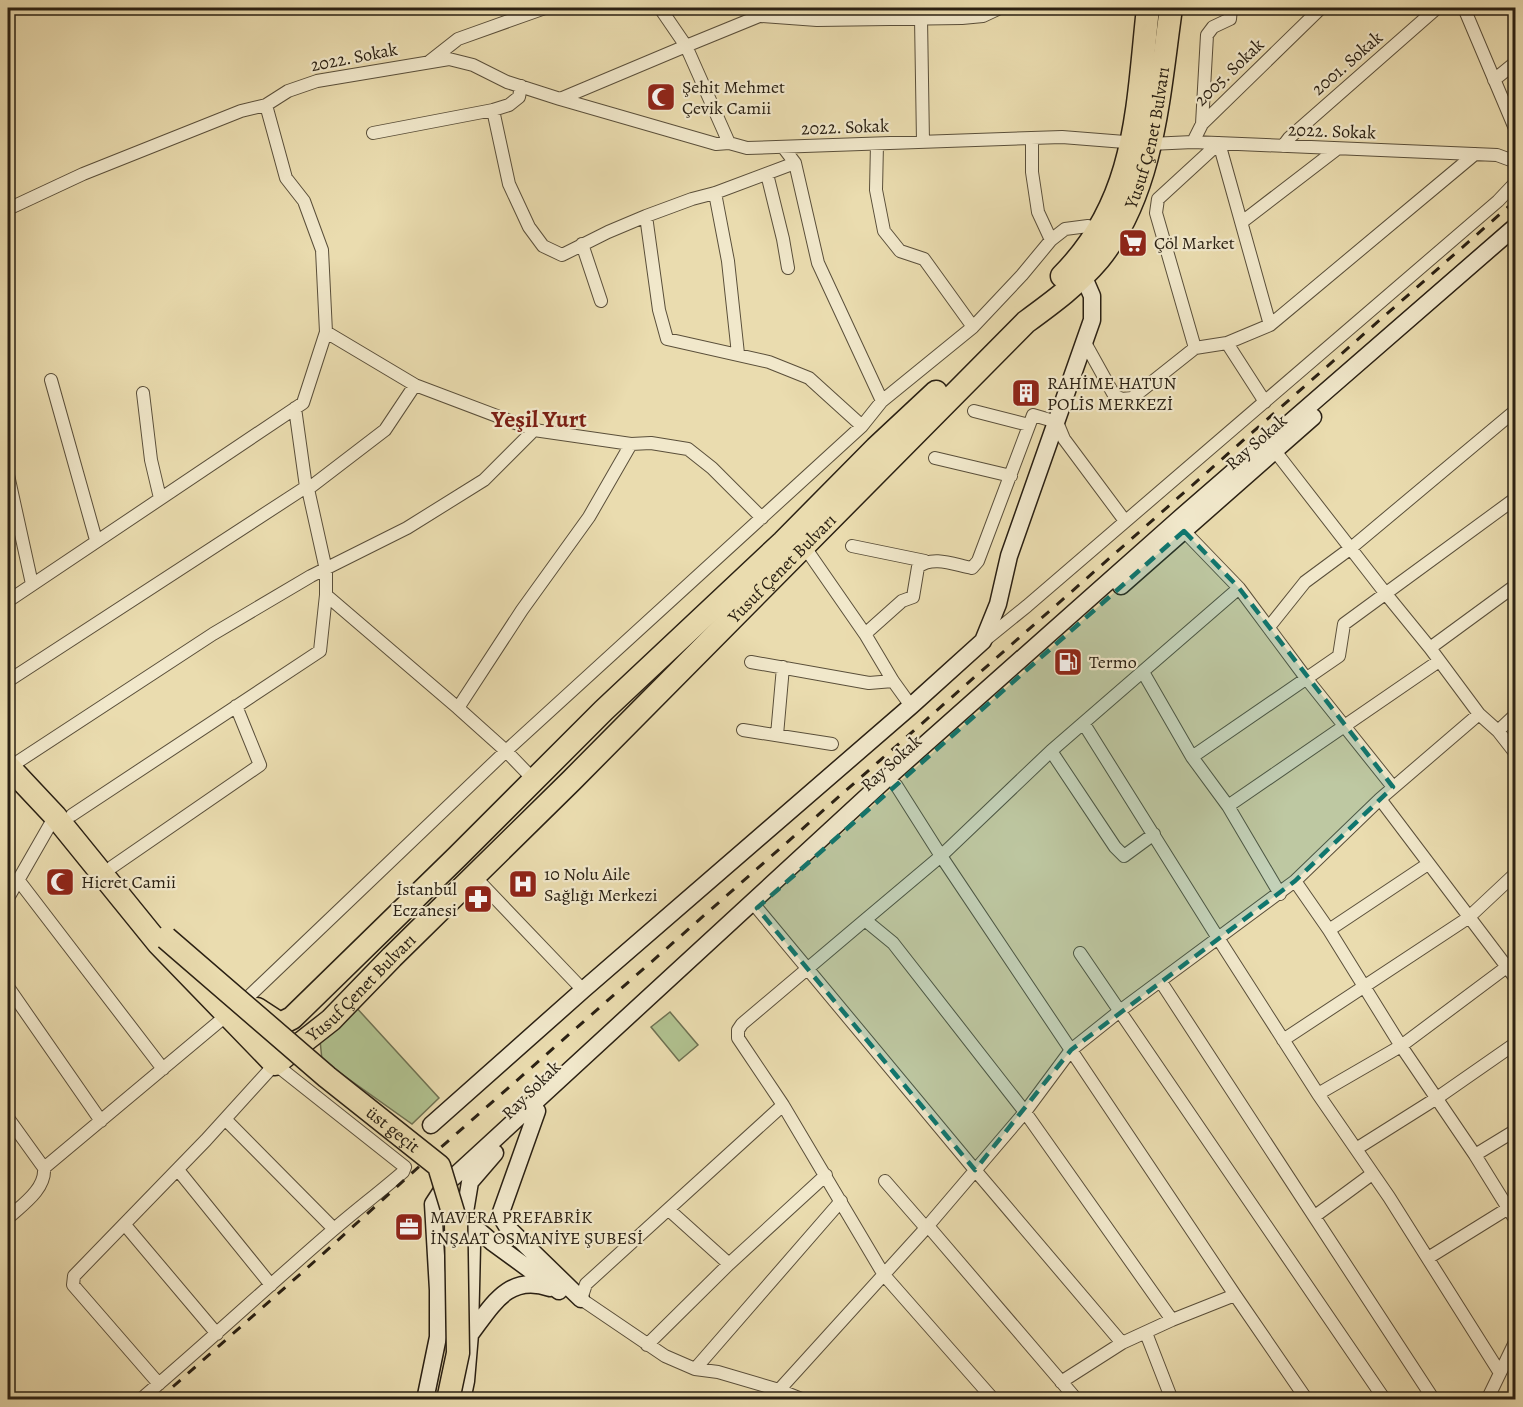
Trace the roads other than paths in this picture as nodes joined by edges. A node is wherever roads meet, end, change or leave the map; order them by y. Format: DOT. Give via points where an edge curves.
graph roads {
  1 [pos="545,8"];
  2 [pos="660,8"];
  3 [pos="779,8"];
  4 [pos="1000,8"];
  5 [pos="1148,8"];
  6 [pos="1171,8"];
  7 [pos="1243,8"];
  8 [pos="1321,8"];
  9 [pos="1437,8"];
  10 [pos="1464,8"];
  11 [pos="1231,13"];
  12 [pos="761,16"];
  13 [pos="921,18"];
  14 [pos="686,46"];
  15 [pos="429,61"];
  16 [pos="1515,62"];
  17 [pos="1494,80"];
  18 [pos="520,86"];
  19 [pos="560,99"];
  20 [pos="266,105"];
  21 [pos="493,110"];
  22 [pos="1202,124"];
  23 [pos="1515,131"];
  24 [pos="373,133"];
  25 [pos="1032,139"];
  26 [pos="923,142"];
  27 [pos="1141,142"];
  28 [pos="1193,142"];
  29 [pos="729,143"];
  30 [pos="1219,143"];
  31 [pos="877,144"];
  32 [pos="783,147"];
  33 [pos="1283,147"];
  34 [pos="1337,149"];
  35 [pos="1474,154"];
  36 [pos="1512,161"];
  37 [pos="795,163"];
  38 [pos="767,174"];
  39 [pos="1515,182"];
  40 [pos="715,193"];
  41 [pos="8,209"];
  42 [pos="646,216"];
  43 [pos="1242,222"];
  44 [pos="1088,226"];
  45 [pos="1515,226"];
  46 [pos="1051,240"];
  47 [pos="1515,241"];
  48 [pos="582,244"];
  49 [pos="788,268"];
  50 [pos="1080,268"];
  51 [pos="602,301"];
  52 [pos="1270,325"];
  53 [pos="973,327"];
  54 [pos="326,332"];
  55 [pos="1084,341"];
  56 [pos="1227,343"];
  57 [pos="1195,348"];
  58 [pos="738,354"];
  59 [pos="51,380"];
  60 [pos="416,385"];
  61 [pos="143,393"];
  62 [pos="882,401"];
  63 [pos="1265,402"];
  64 [pos="295,408"];
  65 [pos="1515,410"];
  66 [pos="974,411"];
  67 [pos="1057,422"];
  68 [pos="1029,425"];
  69 [pos="862,426"];
  70 [pos="534,430"];
  71 [pos="631,444"];
  72 [pos="1275,451"];
  73 [pos="935,458"];
  74 [pos="8,476"];
  75 [pos="1011,476"];
  76 [pos="307,488"];
  77 [pos="160,498"];
  78 [pos="1515,498"];
  79 [pos="762,518"];
  80 [pos="1125,521"];
  81 [pos="1184,531"];
  82 [pos="96,540"];
  83 [pos="804,546"];
  84 [pos="852,546"];
  85 [pos="1351,548"];
  86 [pos="925,561"];
  87 [pos="326,570"];
  88 [pos="32,584"];
  89 [pos="1515,585"];
  90 [pos="1239,588"];
  91 [pos="1386,594"];
  92 [pos="326,596"];
  93 [pos="8,601"];
  94 [pos="1269,627"];
  95 [pos="865,634"];
  96 [pos="983,641"];
  97 [pos="1431,648"];
  98 [pos="1439,661"];
  99 [pos="752,662"];
  100 [pos="783,667"];
  101 [pos="1143,672"];
  102 [pos="1306,678"];
  103 [pos="8,681"];
  104 [pos="893,681"];
  105 [pos="236,706"];
  106 [pos="911,706"];
  107 [pos="458,708"];
  108 [pos="1479,714"];
  109 [pos="1515,714"];
  110 [pos="1084,724"];
  111 [pos="1345,726"];
  112 [pos="743,730"];
  113 [pos="1498,731"];
  114 [pos="777,735"];
  115 [pos="832,744"];
  116 [pos="506,751"];
  117 [pos="1052,751"];
  118 [pos="1515,754"];
  119 [pos="1192,757"];
  120 [pos="11,760"];
  121 [pos="534,780"];
  122 [pos="896,785"];
  123 [pos="1393,787"];
  124 [pos="1380,799"];
  125 [pos="1228,806"];
  126 [pos="63,816"];
  127 [pos="1154,834"];
  128 [pos="941,856"];
  129 [pos="1428,864"];
  130 [pos="112,867"];
  131 [pos="1515,873"];
  132 [pos="474,876"];
  133 [pos="19,881"];
  134 [pos="1295,881"];
  135 [pos="1280,894"];
  136 [pos="8,898"];
  137 [pos="758,908"];
  138 [pos="1468,918"];
  139 [pos="865,920"];
  140 [pos="1329,930"];
  141 [pos="1218,938"];
  142 [pos="162,940"];
  143 [pos="1080,953"];
  144 [pos="1511,963"];
  145 [pos="807,967"];
  146 [pos="1515,979"];
  147 [pos="1161,982"];
  148 [pos="1365,986"];
  149 [pos="8,987"];
  150 [pos="583,990"];
  151 [pos="235,1008"];
  152 [pos="1121,1010"];
  153 [pos="1283,1040"];
  154 [pos="1515,1043"];
  155 [pos="1401,1046"];
  156 [pos="1071,1050"];
  157 [pos="275,1064"];
  158 [pos="163,1069"];
  159 [pos="1318,1094"];
  160 [pos="1437,1098"];
  161 [pos="783,1105"];
  162 [pos="537,1111"];
  163 [pos="1025,1112"];
  164 [pos="8,1118"];
  165 [pos="226,1119"];
  166 [pos="101,1121"];
  167 [pos="432,1125"];
  168 [pos="1515,1130"];
  169 [pos="1356,1149"];
  170 [pos="1475,1155"];
  171 [pos="44,1168"];
  172 [pos="178,1170"];
  173 [pos="975,1170"];
  174 [pos="1372,1174"];
  175 [pos="826,1175"];
  176 [pos="885,1181"];
  177 [pos="439,1195"];
  178 [pos="841,1201"];
  179 [pos="1507,1209"];
  180 [pos="669,1210"];
  181 [pos="1315,1216"];
  182 [pos="8,1218"];
  183 [pos="467,1220"];
  184 [pos="1515,1221"];
  185 [pos="125,1225"];
  186 [pos="927,1227"];
  187 [pos="334,1229"];
  188 [pos="1428,1258"];
  189 [pos="729,1264"];
  190 [pos="884,1275"];
  191 [pos="271,1285"];
  192 [pos="559,1291"];
  193 [pos="1235,1295"];
  194 [pos="581,1299"];
  195 [pos="1172,1320"];
  196 [pos="1146,1333"];
  197 [pos="217,1334"];
  198 [pos="469,1336"];
  199 [pos="1515,1340"];
  200 [pos="1122,1343"];
  201 [pos="647,1345"];
  202 [pos="695,1369"];
  203 [pos="1500,1372"];
  204 [pos="1061,1382"];
  205 [pos="159,1384"];
  206 [pos="779,1390"];
  207 [pos="140,1400"];
  208 [pos="425,1400"];
  209 [pos="432,1400"];
  210 [pos="448,1400"];
  211 [pos="462,1400"];
  212 [pos="804,1400"];
  213 [pos="994,1400"];
  214 [pos="1077,1400"];
  215 [pos="1172,1400"];
  216 [pos="1307,1400"];
  217 [pos="1384,1400"];
  218 [pos="1434,1400"];
  219 [pos="1487,1400"];
  1 -- 15 [label="street" via="458,39"];
  2 -- 14 [label="street"];
  3 -- 12 [label="street"];
  4 -- 13 [label="street" via="983,16"];
  5 -- 27 [label="highway, Yusuf Çenet Bulvarı"];
  6 -- 27 [label="highway, Yusuf Çenet Bulvarı" via="1159,98"];
  7 -- 11 [label="street"];
  8 -- 22 [label="street, 2005. Sokak"];
  9 -- 33 [label="street, 2001. Sokak"];
  10 -- 17 [label="street"];
  11 -- 22 [label="street" via="1208,35"];
  12 -- 13 [label="street" via="817,20"];
  12 -- 14 [label="street"];
  13 -- 26 [label="street"];
  14 -- 19 [label="street"];
  14 -- 29 [label="street"];
  15 -- 18 [label="street, 2022. Sokak" via="462,62"];
  15 -- 20 [label="street, 2022. Sokak" via="311,83"];
  16 -- 17 [label="street"];
  17 -- 23 [label="street"];
  18 -- 19 [label="street, 2022. Sokak"];
  18 -- 21 [label="street" via="519,97"];
  19 -- 29 [label="street, 2022. Sokak" via="716,144"];
  20 -- 41 [label="street, 2022. Sokak" via="241,111 83,174"];
  20 -- 54 [label="street" via="286,178 304,201 322,250"];
  21 -- 24 [label="street"];
  21 -- 48 [label="street" via="509,184 530,227 543,246 561,255"];
  22 -- 28 [label="street, 2005. Sokak"];
  25 -- 26 [label="street, 2022. Sokak"];
  25 -- 27 [label="street, 2022. Sokak"];
  25 -- 46 [label="street" via="1038,212"];
  26 -- 31 [label="street, 2022. Sokak"];
  27 -- 28 [label="street, 2022. Sokak"];
  27 -- 50 [label="highway, Yusuf Çenet Bulvarı" via="1131,204 1108,246"];
  28 -- 30 [label="street, 2022. Sokak"];
  29 -- 32 [label="street, 2022. Sokak" via="747,148"];
  30 -- 33 [label="street, 2022. Sokak"];
  30 -- 43 [label="street"];
  30 -- 57 [label="street" via="1158,199 1156,213"];
  31 -- 32 [label="street, 2022. Sokak"];
  31 -- 53 [label="street" via="876,190 884,231 900,251 924,259"];
  32 -- 37 [label="street"];
  33 -- 34 [label="street, 2022. Sokak"];
  34 -- 35 [label="street, 2022. Sokak"];
  34 -- 43 [label="street"];
  35 -- 36 [label="street, 2022. Sokak" via="1497,154"];
  35 -- 52 [label="street"];
  37 -- 38 [label="street"];
  37 -- 62 [label="street" via="818,263"];
  38 -- 40 [label="street"];
  38 -- 49 [label="street"];
  39 -- 63 [label="street" via="1498,201"];
  40 -- 42 [label="street"];
  40 -- 58 [label="street" via="728,261"];
  42 -- 48 [label="street"];
  42 -- 58 [label="street" via="659,310 667,339"];
  43 -- 52 [label="street"];
  44 -- 46 [label="street" via="1065,229"];
  45 -- 177 [label="street" via="886,779 491,1142"];
  46 -- 53 [label="street"];
  47 -- 72 [label="street, Ray Sokak"];
  48 -- 51 [label="street"];
  50 -- 55 [label="street" via="1090,287 1093,305"];
  50 -- 83 [label="highway, Yusuf Çenet Bulvarı" via="1070,289 1026,322"];
  50 -- 121 [label="highway, Yusuf Çenet Bulvarı" via="876,448"];
  52 -- 56 [label="street"];
  53 -- 62 [label="street"];
  54 -- 60 [label="street"];
  54 -- 64 [label="street" via="303,403"];
  55 -- 57 [label="street" via="1114,395 1122,399 1132,398"];
  55 -- 67 [label="street"];
  56 -- 57 [label="street"];
  56 -- 63 [label="street"];
  58 -- 69 [label="street" via="810,378"];
  59 -- 82 [label="street"];
  60 -- 70 [label="street"];
  60 -- 76 [label="street" via="385,430"];
  61 -- 77 [label="street"];
  62 -- 69 [label="street"];
  63 -- 80 [label="street"];
  64 -- 76 [label="street"];
  64 -- 77 [label="street"];
  65 -- 85 [label="street"];
  66 -- 68 [label="street"];
  67 -- 68 [label="street" via="1032,415"];
  67 -- 80 [label="street" via="1064,439"];
  67 -- 96 [label="street"];
  68 -- 75 [label="street"];
  69 -- 79 [label="street"];
  70 -- 71 [label="street"];
  70 -- 87 [label="street" via="484,480 407,528"];
  71 -- 79 [label="street" via="688,449"];
  71 -- 107 [label="street" via="589,517"];
  72 -- 81 [label="street, Ray Sokak"];
  72 -- 85 [label="street"];
  73 -- 75 [label="street"];
  74 -- 88 [label="street"];
  75 -- 86 [label="street" via="972,568"];
  76 -- 87 [label="street"];
  76 -- 103 [label="street"];
  77 -- 82 [label="street"];
  78 -- 91 [label="street"];
  79 -- 116 [label="street"];
  80 -- 96 [label="street"];
  81 -- 90 [label="street"];
  81 -- 122 [label="street, Ray Sokak"];
  82 -- 88 [label="street"];
  83 -- 95 [label="street"];
  83 -- 132 [label="highway, Yusuf Çenet Bulvarı"];
  84 -- 86 [label="street"];
  85 -- 91 [label="street"];
  85 -- 94 [label="street" via="1305,582"];
  86 -- 95 [label="street" via="918,567 913,597 902,601"];
  87 -- 92 [label="street"];
  87 -- 120 [label="street" via="213,634"];
  88 -- 93 [label="street"];
  89 -- 97 [label="street"];
  90 -- 94 [label="street"];
  90 -- 101 [label="street"];
  91 -- 97 [label="street"];
  91 -- 102 [label="street" via="1344,624 1339,656"];
  92 -- 105 [label="street" via="320,651"];
  92 -- 107 [label="street"];
  94 -- 102 [label="street"];
  95 -- 104 [label="street"];
  96 -- 106 [label="street"];
  97 -- 98 [label="street"];
  98 -- 108 [label="street"];
  98 -- 111 [label="street"];
  99 -- 100 [label="street"];
  100 -- 104 [label="street" via="869,683"];
  100 -- 114 [label="street"];
  101 -- 110 [label="street"];
  101 -- 119 [label="street"];
  102 -- 111 [label="street"];
  102 -- 119 [label="street"];
  104 -- 106 [label="street"];
  105 -- 126 [label="street"];
  105 -- 130 [label="street" via="260,765"];
  106 -- 150 [label="street"];
  107 -- 116 [label="street"];
  108 -- 113 [label="street"];
  108 -- 123 [label="street"];
  109 -- 113 [label="street"];
  110 -- 117 [label="street"];
  110 -- 127 [label="street"];
  111 -- 123 [label="street"];
  111 -- 125 [label="street"];
  112 -- 114 [label="street"];
  113 -- 118 [label="street"];
  114 -- 115 [label="street"];
  116 -- 121 [label="street"];
  116 -- 151 [label="street"];
  117 -- 127 [label="street" via="1124,856"];
  117 -- 128 [label="street"];
  119 -- 125 [label="street"];
  120 -- 126 [label="highway"];
  121 -- 151 [label="highway, Yusuf Çenet Bulvarı" via="292,1018 280,1024"];
  122 -- 128 [label="street"];
  122 -- 137 [label="street, Ray Sokak"];
  123 -- 124 [label="street"];
  124 -- 129 [label="street"];
  124 -- 134 [label="street"];
  125 -- 135 [label="street"];
  126 -- 130 [label="highway"];
  126 -- 133 [label="street"];
  126 -- 142 [label="highway"];
  127 -- 141 [label="street"];
  128 -- 139 [label="street"];
  128 -- 156 [label="street"];
  129 -- 138 [label="street"];
  129 -- 140 [label="street"];
  130 -- 142 [label="highway"];
  131 -- 138 [label="street"];
  132 -- 150 [label="street"];
  132 -- 157 [label="highway, Yusuf Çenet Bulvarı" via="331,1020"];
  133 -- 136 [label="street"];
  133 -- 158 [label="street"];
  134 -- 135 [label="street"];
  134 -- 140 [label="street"];
  135 -- 141 [label="street"];
  137 -- 145 [label="street"];
  137 -- 162 [label="street, Ray Sokak"];
  138 -- 144 [label="street"];
  138 -- 148 [label="street"];
  139 -- 145 [label="street"];
  139 -- 163 [label="street" via="893,944"];
  140 -- 148 [label="street"];
  141 -- 147 [label="street"];
  141 -- 153 [label="street"];
  142 -- 151 [label="highway"];
  142 -- 209 [label="highway" via="321,1092 428,1176 446,1219 442,1351"];
  142 -- 210 [label="highway, üst geçit, bridge" via="439,1166 456,1222 458,1353"];
  143 -- 152 [label="street"];
  144 -- 146 [label="street"];
  144 -- 155 [label="street"];
  145 -- 161 [label="street" via="738,1030 738,1038"];
  145 -- 173 [label="street"];
  147 -- 152 [label="street"];
  147 -- 181 [label="street"];
  148 -- 153 [label="street"];
  148 -- 155 [label="street"];
  149 -- 166 [label="street"];
  150 -- 167 [label="street"];
  151 -- 157 [label="highway"];
  151 -- 158 [label="street"];
  152 -- 156 [label="street"];
  152 -- 217 [label="street"];
  153 -- 159 [label="street"];
  154 -- 160 [label="street"];
  155 -- 159 [label="street"];
  155 -- 160 [label="street"];
  156 -- 163 [label="street"];
  156 -- 193 [label="street"];
  157 -- 165 [label="street"];
  157 -- 187 [label="street" via="405,1167"];
  158 -- 166 [label="street"];
  159 -- 169 [label="street"];
  160 -- 169 [label="street"];
  160 -- 170 [label="street"];
  161 -- 175 [label="street"];
  161 -- 180 [label="street"];
  162 -- 183 [label="street, Ray Sokak" via="470,1182"];
  162 -- 194 [label="street" via="500,1215 508,1228"];
  163 -- 173 [label="street"];
  163 -- 195 [label="street"];
  164 -- 171 [label="street"];
  165 -- 172 [label="street"];
  165 -- 187 [label="street"];
  166 -- 171 [label="street"];
  168 -- 170 [label="street"];
  169 -- 174 [label="street"];
  170 -- 179 [label="street"];
  171 -- 182 [label="street" via="42,1184"];
  172 -- 185 [label="street"];
  172 -- 191 [label="street"];
  173 -- 186 [label="street"];
  173 -- 200 [label="street"];
  174 -- 181 [label="street"];
  174 -- 188 [label="street"];
  175 -- 178 [label="street"];
  175 -- 189 [label="street"];
  176 -- 186 [label="street"];
  177 -- 183 [label="street"];
  177 -- 208 [label="street" via="433,1204 438,1337"];
  178 -- 190 [label="street"];
  178 -- 202 [label="street"];
  179 -- 184 [label="street"];
  179 -- 188 [label="street"];
  180 -- 189 [label="street"];
  180 -- 194 [label="street" via="586,1284"];
  181 -- 218 [label="street"];
  183 -- 192 [label="street"];
  183 -- 198 [label="street, Ray Sokak" via="472,1245"];
  185 -- 197 [label="street"];
  185 -- 205 [label="street" via="75,1276 74,1285"];
  186 -- 190 [label="street"];
  186 -- 204 [label="street"];
  187 -- 191 [label="street"];
  188 -- 203 [label="street"];
  189 -- 201 [label="street"];
  190 -- 206 [label="street"];
  190 -- 213 [label="street"];
  191 -- 197 [label="street"];
  192 -- 194 [label="street"];
  192 -- 198 [label="street" via="538,1284 521,1284 506,1291"];
  193 -- 195 [label="street"];
  193 -- 216 [label="street"];
  194 -- 201 [label="street"];
  195 -- 196 [label="street"];
  196 -- 200 [label="street"];
  196 -- 215 [label="street"];
  197 -- 205 [label="street"];
  198 -- 211 [label="street, Ray Sokak"];
  199 -- 203 [label="street"];
  200 -- 204 [label="street"];
  201 -- 202 [label="street"];
  202 -- 206 [label="street"];
  203 -- 219 [label="street"];
  204 -- 214 [label="street"];
  205 -- 207 [label="street"];
  206 -- 212 [label="street"];
}
